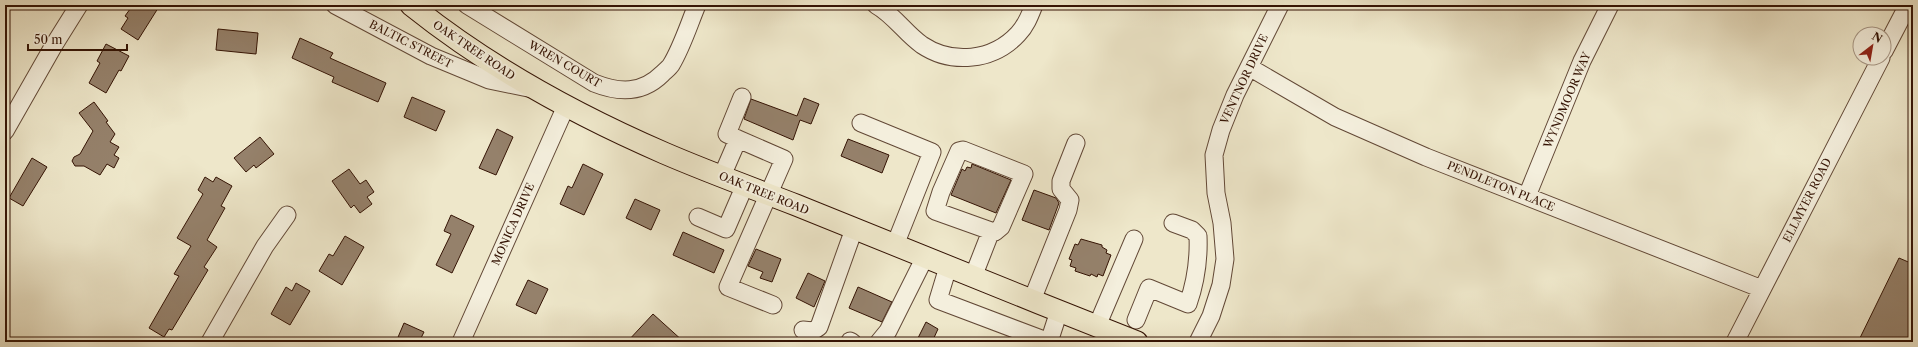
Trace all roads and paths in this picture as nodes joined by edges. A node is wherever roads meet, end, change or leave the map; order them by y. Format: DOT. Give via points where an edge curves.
graph roads {
  1 [pos="79,5"];
  2 [pos="335,5"];
  3 [pos="411,5"];
  4 [pos="467,5"];
  5 [pos="697,5"];
  6 [pos="876,5"];
  7 [pos="1034,5"];
  8 [pos="1280,5"];
  9 [pos="1610,5"];
  10 [pos="1908,5"];
  11 [pos="1892,36"];
  12 [pos="1877,66"];
  13 [pos="1249,67"];
  14 [pos="535,89"];
  15 [pos="742,97"];
  16 [pos="566,106"];
  17 [pos="11,108"];
  18 [pos="861,123"];
  19 [pos="5,131"];
  20 [pos="738,139"];
  21 [pos="1076,144"];
  22 [pos="722,176"];
  23 [pos="745,185"];
  24 [pos="769,195"];
  25 [pos="1527,196"];
  26 [pos="287,215"];
  27 [pos="698,217"];
  28 [pos="1173,223"];
  29 [pos="854,229"];
  30 [pos="991,231"];
  31 [pos="1134,239"];
  32 [pos="895,245"];
  33 [pos="925,257"];
  34 [pos="948,266"];
  35 [pos="973,276"];
  36 [pos="1762,289"];
  37 [pos="1032,300"];
  38 [pos="773,306"];
  39 [pos="1059,311"];
  40 [pos="1136,320"];
  41 [pos="1098,326"];
  42 [pos="803,330"];
  43 [pos="210,342"];
  44 [pos="461,342"];
  45 [pos="879,342"];
  46 [pos="1049,342"];
  47 [pos="1137,342"];
  48 [pos="1198,342"];
  49 [pos="1735,342"];
  1 -- 17 [label="street"];
  2 -- 14 [label="street, BALTIC STREET" via="431,56 489,80"];
  3 -- 14 [label="main road, OAK TREE ROAD" via="466,46"];
  4 -- 5 [label="street, WREN COURT" via="594,83 610,89 630,91 644,87 671,66"];
  6 -- 7 [label="street" via="892,15 922,44 935,52 964,58 994,52 1007,44 1023,28"];
  8 -- 13 [label="street, VENTNOR DRIVE"];
  9 -- 25 [label="street, WYNDMOOR WAY" via="1582,61"];
  10 -- 11 [label="street"];
  12 -- 36 [label="street, ELLMYER ROAD"];
  13 -- 25 [label="street, PENDLETON PLACE" via="1335,117 1426,157"];
  13 -- 48 [label="street, VENTNOR DRIVE" via="1221,130 1214,155 1216,193 1225,259 1213,310"];
  14 -- 16 [label="main road, OAK TREE ROAD"];
  15 -- 20 [label="street" via="727,134"];
  16 -- 22 [label="main road, OAK TREE ROAD" via="663,152"];
  16 -- 44 [label="street, MONICA DRIVE"];
  17 -- 19 [label="street"];
  18 -- 32 [label="street" via="932,152"];
  20 -- 22 [label="street"];
  20 -- 24 [label="street" via="784,159"];
  21 -- 37 [label="street" via="1061,181 1061,189 1070,200 1068,210"];
  22 -- 23 [label="main road, OAK TREE ROAD"];
  23 -- 24 [label="main road, OAK TREE ROAD"];
  23 -- 27 [label="street" via="726,229"];
  24 -- 29 [label="main road, OAK TREE ROAD"];
  24 -- 38 [label="street" via="728,287"];
  25 -- 36 [label="street, PENDLETON PLACE"];
  26 -- 43 [label="street" via="265,246"];
  28 -- 40 [label="street" via="1192,230 1198,236 1198,262 1188,304 1148,288"];
  29 -- 32 [label="main road, OAK TREE ROAD"];
  29 -- 42 [label="street" via="818,327 813,331"];
  30 -- 30 [label="street" via="935,211 959,151 963,150 1024,174 1001,227 995,232"];
  30 -- 35 [label="street"];
  31 -- 41 [label="street"];
  32 -- 33 [label="main road, OAK TREE ROAD"];
  33 -- 34 [label="main road, OAK TREE ROAD"];
  33 -- 45 [label="street" via="888,331"];
  34 -- 35 [label="main road, OAK TREE ROAD"];
  34 -- 46 [label="street" via="938,300"];
  35 -- 37 [label="main road, OAK TREE ROAD"];
  36 -- 49 [label="street, ELLMYER ROAD"];
  37 -- 39 [label="main road, OAK TREE ROAD"];
  39 -- 41 [label="main road, OAK TREE ROAD"];
  39 -- 46 [label="street"];
  41 -- 47 [label="main road, OAK TREE ROAD"];
}
